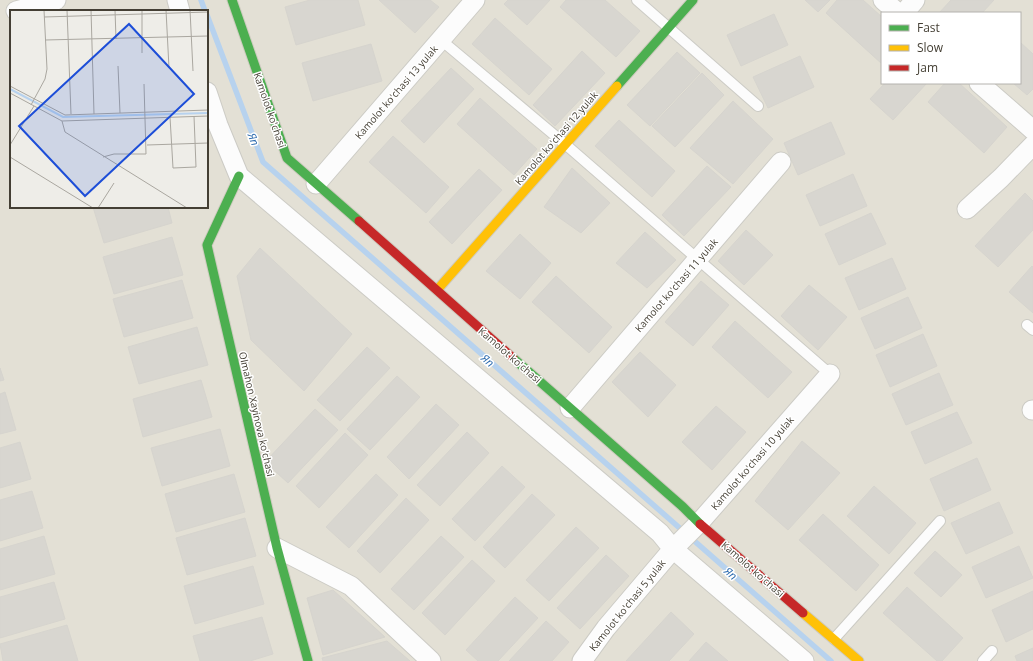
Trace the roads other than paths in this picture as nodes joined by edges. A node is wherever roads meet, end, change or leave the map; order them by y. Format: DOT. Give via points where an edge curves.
graph roads {
  1 [pos="56,0"];
  2 [pos="177,0"];
  3 [pos="232,0"];
  4 [pos="476,0"];
  5 [pos="637,0"];
  6 [pos="693,0"];
  7 [pos="883,0"];
  8 [pos="915,0"];
  9 [pos="20,10"];
  10 [pos="180,10"];
  11 [pos="10,12"];
  12 [pos="897,12"];
  13 [pos="905,12"];
  14 [pos="0,15"];
  15 [pos="668,27"];
  16 [pos="441,40"];
  17 [pos="980,84"];
  18 [pos="208,95"];
  19 [pos="758,106"];
  20 [pos="1033,130"];
  21 [pos="565,144"];
  22 [pos="1033,145"];
  23 [pos="781,162"];
  24 [pos="239,176"];
  25 [pos="316,184"];
  26 [pos="967,208"];
  27 [pos="698,259"];
  28 [pos="437,290"];
  29 [pos="830,374"];
  30 [pos="570,408"];
  31 [pos="940,520"];
  32 [pos="699,523"];
  33 [pos="277,548"];
  34 [pos="672,549"];
  35 [pos="834,639"];
  36 [pos="992,651"];
  37 [pos="308,661"];
  38 [pos="431,661"];
  39 [pos="582,661"];
  40 [pos="804,661"];
  41 [pos="859,661"];
  42 [pos="983,661"];
  1 -- 9 [label="street"];
  2 -- 10 [label="street"];
  3 -- 25 [label="street, Kamolot ko'chasi" via="287,158"];
  4 -- 16 [label="street, Kamolot ko'chasi 13 yulak"];
  5 -- 15 [label="lane"];
  6 -- 15 [label="street, Kamolot ko'chasi 12 yulak"];
  7 -- 12 [label="street"];
  8 -- 13 [label="street"];
  11 -- 14 [label="street"];
  15 -- 19 [label="lane"];
  15 -- 21 [label="street, Kamolot ko'chasi 12 yulak"];
  16 -- 21 [label="lane"];
  16 -- 25 [label="street, Kamolot ko'chasi 13 yulak"];
  17 -- 20 [label="street"];
  18 -- 24 [label="street"];
  21 -- 27 [label="lane"];
  21 -- 28 [label="street, Kamolot ko'chasi 12 yulak"];
  22 -- 26 [label="street"];
  23 -- 27 [label="street, Kamolot ko'chasi 11 yulak"];
  24 -- 33 [label="street, Olmahon Xayinova ko'chasi" via="207,245"];
  24 -- 34 [label="street" via="660,533"];
  25 -- 28 [label="street, Kamolot ko'chasi"];
  27 -- 29 [label="lane"];
  27 -- 30 [label="street, Kamolot ko'chasi 11 yulak"];
  28 -- 30 [label="street, Kamolot ko'chasi"];
  29 -- 32 [label="street, Kamolot ko'chasi 10 yulak"];
  30 -- 32 [label="street, Kamolot ko'chasi"];
  31 -- 35 [label="lane"];
  32 -- 34 [label="street, Kamolot ko'chasi 10 yulak"];
  32 -- 35 [label="street, Kamolot ko'chasi"];
  33 -- 37 [label="street, Olmahon Xayinova ko'chasi"];
  33 -- 38 [label="street" via="351,586"];
  34 -- 39 [label="street, Kamolot ko'chasi 5 yulak"];
  34 -- 40 [label="street"];
  35 -- 41 [label="street, Kamolot ko'chasi"];
  36 -- 42 [label="lane"];
}
